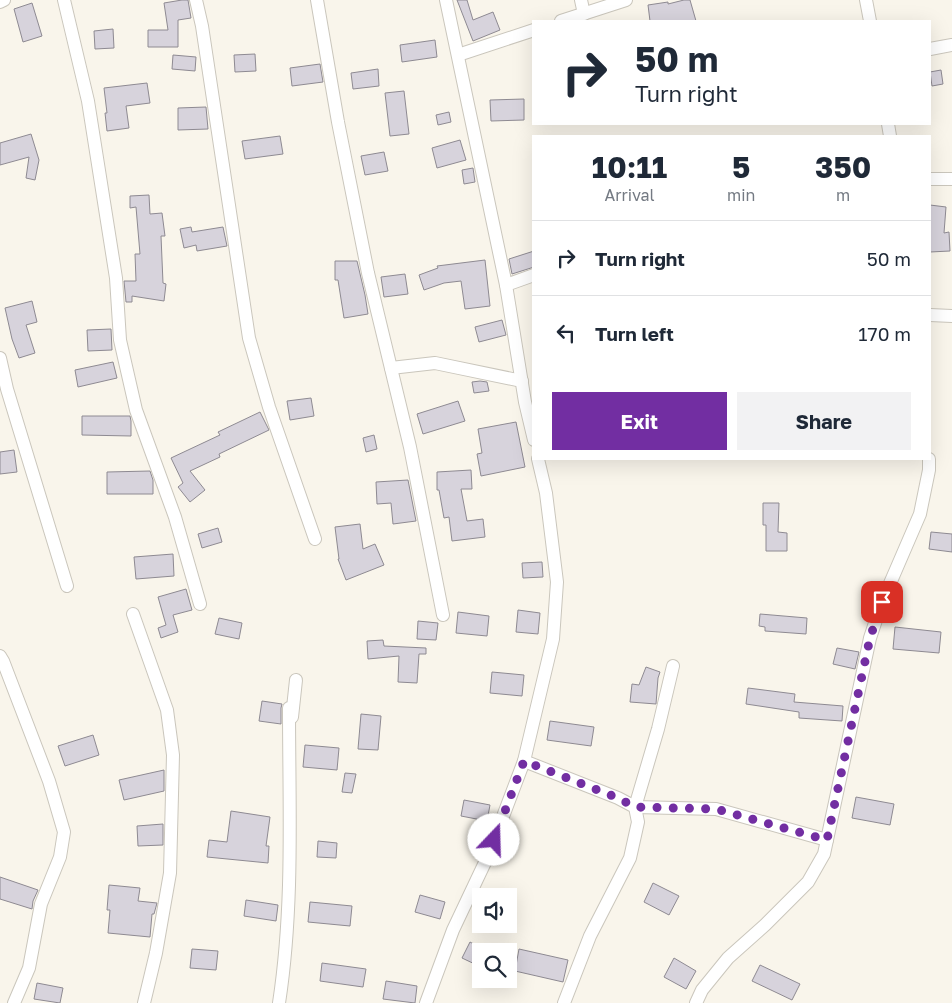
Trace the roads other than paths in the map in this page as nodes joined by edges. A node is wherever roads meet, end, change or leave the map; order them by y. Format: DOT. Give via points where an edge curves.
graph roads {
  1 [pos="4,0"];
  2 [pos="64,0"];
  3 [pos="196,0"];
  4 [pos="317,0"];
  5 [pos="446,0"];
  6 [pos="581,0"];
  7 [pos="626,0"];
  8 [pos="866,0"];
  9 [pos="0,2"];
  10 [pos="584,14"];
  11 [pos="564,20"];
  12 [pos="870,20"];
  13 [pos="532,31"];
  14 [pos="952,45"];
  15 [pos="931,49"];
  16 [pos="458,55"];
  17 [pos="931,179"];
  18 [pos="952,180"];
  19 [pos="532,276"];
  20 [pos="506,285"];
  21 [pos="931,315"];
  22 [pos="952,316"];
  23 [pos="0,358"];
  24 [pos="391,368"];
  25 [pos="522,381"];
  26 [pos="531,413"];
  27 [pos="538,460"];
  28 [pos="929,460"];
  29 [pos="316,539"];
  30 [pos="67,586"];
  31 [pos="200,604"];
  32 [pos="133,614"];
  33 [pos="443,615"];
  34 [pos="0,656"];
  35 [pos="673,666"];
  36 [pos="296,680"];
  37 [pos="290,708"];
  38 [pos="290,736"];
  39 [pos="524,761"];
  40 [pos="635,807"];
  41 [pos="827,840"];
  42 [pos="14,1003"];
  43 [pos="144,1003"];
  44 [pos="279,1003"];
  45 [pos="426,1003"];
  46 [pos="564,1003"];
  47 [pos="696,1003"];
  1 -- 9 [label="street"];
  2 -- 31 [label="street" via="88,101 116,278 120,340 136,410 175,517"];
  3 -- 29 [label="street" via="249,338 269,407"];
  4 -- 24 [label="street" via="368,273"];
  5 -- 16 [label="street"];
  6 -- 10 [label="street"];
  7 -- 10 [label="street"];
  8 -- 12 [label="street"];
  10 -- 11 [label="street"];
  13 -- 16 [label="street"];
  14 -- 15 [label="street"];
  16 -- 20 [label="street"];
  17 -- 18 [label="street"];
  19 -- 20 [label="street"];
  20 -- 25 [label="street"];
  21 -- 22 [label="street"];
  23 -- 30 [label="street"];
  24 -- 25 [label="street" via="435,363"];
  24 -- 33 [label="street"];
  25 -- 26 [label="street"];
  27 -- 39 [label="street" via="546,493 557,582 553,639"];
  28 -- 41 [label="street" via="920,514 870,638"];
  32 -- 43 [label="street" via="167,710 172,755 170,873"];
  34 -- 42 [label="street" via="49,781 64,832 60,857 41,904 29,968"];
  35 -- 40 [label="street"];
  36 -- 38 [label="street"];
  37 -- 38 [label="street"];
  38 -- 44 [label="street" via="290,901"];
  39 -- 40 [label="street"];
  39 -- 45 [label="street"];
  40 -- 41 [label="street" via="716,809"];
  40 -- 46 [label="street" via="638,822 630,858 590,936"];
  41 -- 47 [label="street" via="824,854 808,882 728,958 702,990"];
}
